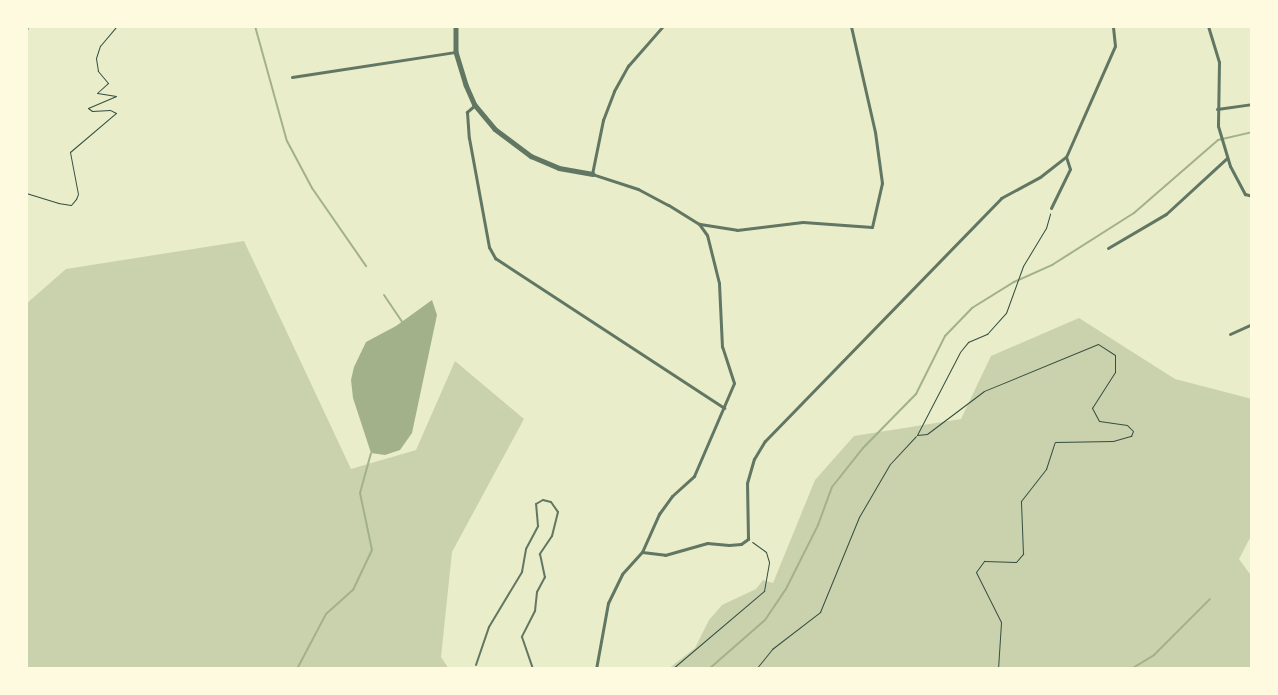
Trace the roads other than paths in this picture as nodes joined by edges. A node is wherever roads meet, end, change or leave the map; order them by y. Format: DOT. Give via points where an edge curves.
graph roads {
  1 [pos="456,26"];
  2 [pos="594,26"];
  3 [pos="614,26"];
  4 [pos="663,26"];
  5 [pos="851,26"];
  6 [pos="1113,26"];
  7 [pos="1208,26"];
  8 [pos="456,52"];
  9 [pos="292,77"];
  10 [pos="1252,104"];
  11 [pos="475,105"];
  12 [pos="1217,109"];
  13 [pos="1066,156"];
  14 [pos="1227,158"];
  15 [pos="592,174"];
  16 [pos="1252,196"];
  17 [pos="1051,208"];
  18 [pos="699,224"];
  19 [pos="1108,248"];
  20 [pos="1252,324"];
  21 [pos="1230,334"];
  22 [pos="724,408"];
  23 [pos="642,552"];
  24 [pos="476,665"];
  25 [pos="533,669"];
  26 [pos="596,669"];
  1 -- 8 [label="street"];
  2 -- 3 [label="street"];
  4 -- 15 [label="street" via="628,66 614,91"];
  5 -- 18 [label="street" via="875,132 882,183 872,227 803,222 738,230"];
  6 -- 13 [label="street" via="1115,46"];
  7 -- 12 [label="street" via="1219,62"];
  8 -- 9 [label="street"];
  8 -- 11 [label="street"];
  10 -- 12 [label="street"];
  11 -- 15 [label="street" via="495,128 530,156 559,168"];
  11 -- 22 [label="street" via="467,112 468,138 489,248 495,258"];
  12 -- 14 [label="street"];
  13 -- 17 [label="street" via="1070,169"];
  13 -- 23 [label="street" via="1040,177 1001,198 765,441 754,459 747,483 748,539 741,544 707,543 665,555"];
  14 -- 16 [label="street" via="1245,194"];
  14 -- 19 [label="street" via="1166,214"];
  15 -- 18 [label="street" via="638,189"];
  18 -- 22 [label="street" via="707,235 720,283 722,347 734,383"];
  20 -- 21 [label="street"];
  22 -- 23 [label="street" via="694,476 659,514"];
  23 -- 26 [label="street" via="622,574 608,604"];
  24 -- 25 [label="lane" via="490,627 522,572 526,549 538,526 536,504 543,500 551,502 558,512 552,536 540,554 545,577 537,592 536,611 522,637"];
}
